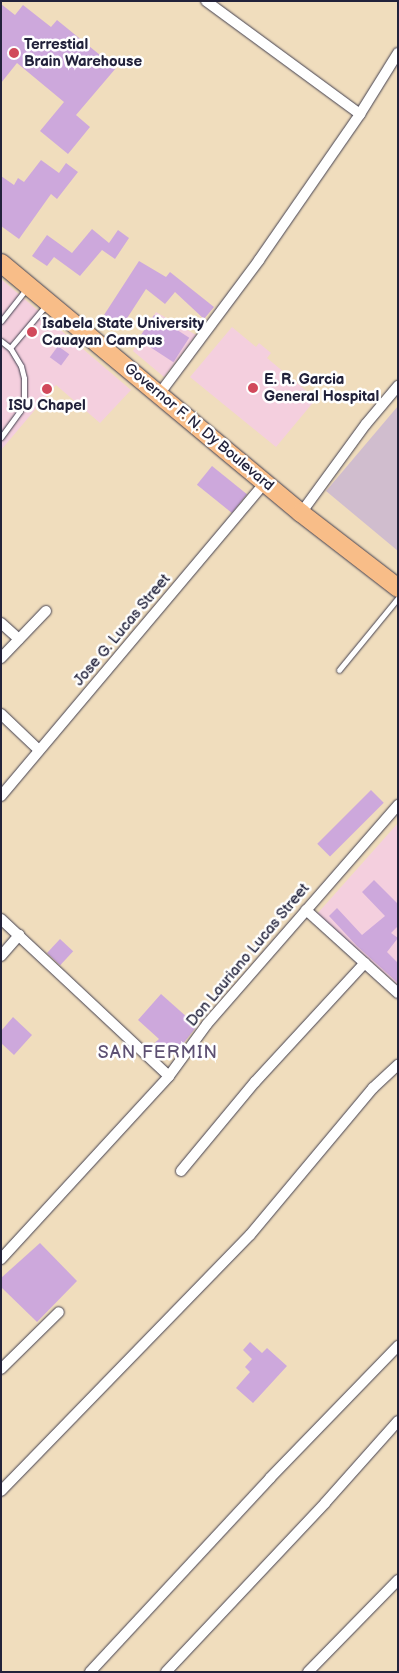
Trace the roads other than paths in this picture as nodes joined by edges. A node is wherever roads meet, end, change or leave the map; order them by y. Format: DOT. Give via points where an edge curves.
graph roads {
  1 [pos="206,1"];
  2 [pos="398,53"];
  3 [pos="360,114"];
  4 [pos="1,263"];
  5 [pos="29,286"];
  6 [pos="48,302"];
  7 [pos="1,321"];
  8 [pos="1,341"];
  9 [pos="10,348"];
  10 [pos="398,386"];
  11 [pos="160,393"];
  12 [pos="1,437"];
  13 [pos="266,483"];
  14 [pos="301,513"];
  15 [pos="398,588"];
  16 [pos="398,598"];
  17 [pos="46,611"];
  18 [pos="1,623"];
  19 [pos="19,640"];
  20 [pos="1,658"];
  21 [pos="339,670"];
  22 [pos="1,714"];
  23 [pos="39,750"];
  24 [pos="1,796"];
  25 [pos="398,805"];
  26 [pos="306,910"];
  27 [pos="1,919"];
  28 [pos="19,935"];
  29 [pos="1,956"];
  30 [pos="365,963"];
  31 [pos="398,993"];
  32 [pos="398,1065"];
  33 [pos="169,1076"];
  34 [pos="181,1171"];
  35 [pos="1,1259"];
  36 [pos="59,1312"];
  37 [pos="398,1346"];
  38 [pos="1,1370"];
  39 [pos="398,1421"];
  40 [pos="1,1491"];
  41 [pos="398,1580"];
  42 [pos="90,1672"];
  43 [pos="166,1672"];
  44 [pos="308,1672"];
  1 -- 3 [label="street"];
  2 -- 3 [label="street"];
  3 -- 11 [label="street" via="214,323"];
  4 -- 5 [label="highway, Governor F. N. Dy Boulevard"];
  5 -- 6 [label="highway, Governor F. N. Dy Boulevard"];
  5 -- 7 [label="lane"];
  6 -- 9 [label="lane"];
  6 -- 11 [label="highway, Governor F. N. Dy Boulevard"];
  8 -- 9 [label="lane"];
  9 -- 12 [label="lane" via="24,378 24,400"];
  10 -- 14 [label="street"];
  11 -- 13 [label="highway, Governor F. N. Dy Boulevard"];
  13 -- 14 [label="highway, Governor F. N. Dy Boulevard"];
  13 -- 23 [label="street, Jose G. Lucas Street"];
  14 -- 15 [label="highway, Governor F. N. Dy Boulevard"];
  16 -- 21 [label="lane"];
  17 -- 19 [label="street"];
  18 -- 19 [label="street"];
  19 -- 20 [label="street"];
  22 -- 23 [label="street"];
  23 -- 24 [label="street, Jose G. Lucas Street"];
  25 -- 26 [label="street, Don Lauriano Lucas Street"];
  26 -- 30 [label="street"];
  26 -- 33 [label="street, Don Lauriano Lucas Street" via="208,1024"];
  27 -- 28 [label="street"];
  28 -- 29 [label="street"];
  28 -- 33 [label="street"];
  30 -- 31 [label="street"];
  30 -- 34 [label="street" via="255,1082"];
  32 -- 40 [label="street" via="373,1088 250,1234"];
  33 -- 35 [label="street, Don Lauriano Lucas Street"];
  36 -- 38 [label="street"];
  37 -- 42 [label="street"];
  39 -- 43 [label="street"];
  41 -- 44 [label="street"];
}
